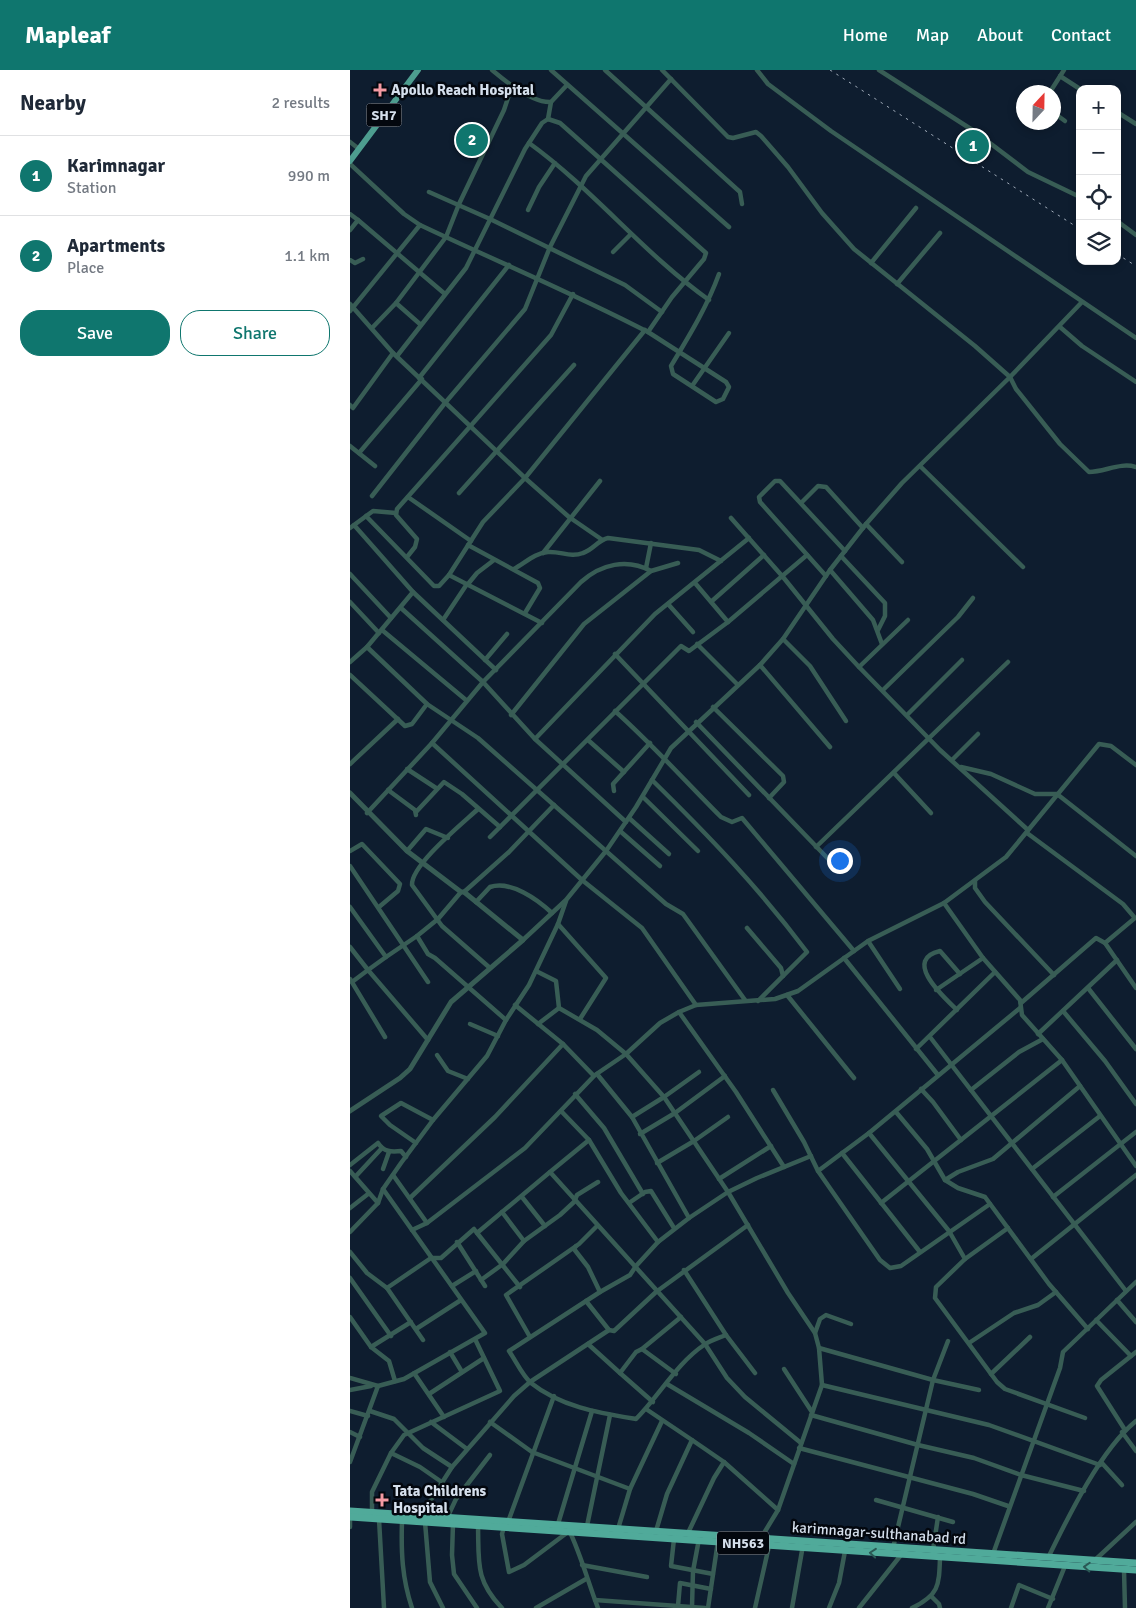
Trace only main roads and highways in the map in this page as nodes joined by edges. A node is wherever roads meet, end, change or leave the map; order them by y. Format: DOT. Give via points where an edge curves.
graph roads {
  1 [pos="418,70"];
  2 [pos="350,162"];
  3 [pos="350,1511"];
  4 [pos="350,1518"];
  5 [pos="425,1519"];
  6 [pos="506,1524"];
  7 [pos="568,1528"];
  8 [pos="892,1551"];
  9 [pos="1136,1563"];
  10 [pos="1136,1570"];
  1 -- 2 [label="main road, SH7"];
  3 -- 5 [label="highway, karimnagar-sulthanabad rd / NH563"];
  4 -- 5 [label="highway, NH563"];
  5 -- 6 [label="highway, NH563" via="478,1526"];
  5 -- 6 [label="highway, karimnagar-sulthanabad rd / NH563" via="448,1516"];
  6 -- 7 [label="highway, NH563"];
  6 -- 7 [label="highway, karimnagar-sulthanabad rd / NH563" via="558,1524"];
  8 -- 7 [label="highway, NH563, one-way" via="802,1549"];
  7 -- 8 [label="highway, karimnagar-sulthanabad rd / NH563" via="587,1526 761,1538"];
  8 -- 9 [label="highway, karimnagar-sulthanabad rd / NH563" via="933,1550"];
  10 -- 8 [label="highway, NH563, one-way" via="940,1558 902,1555"];
}
